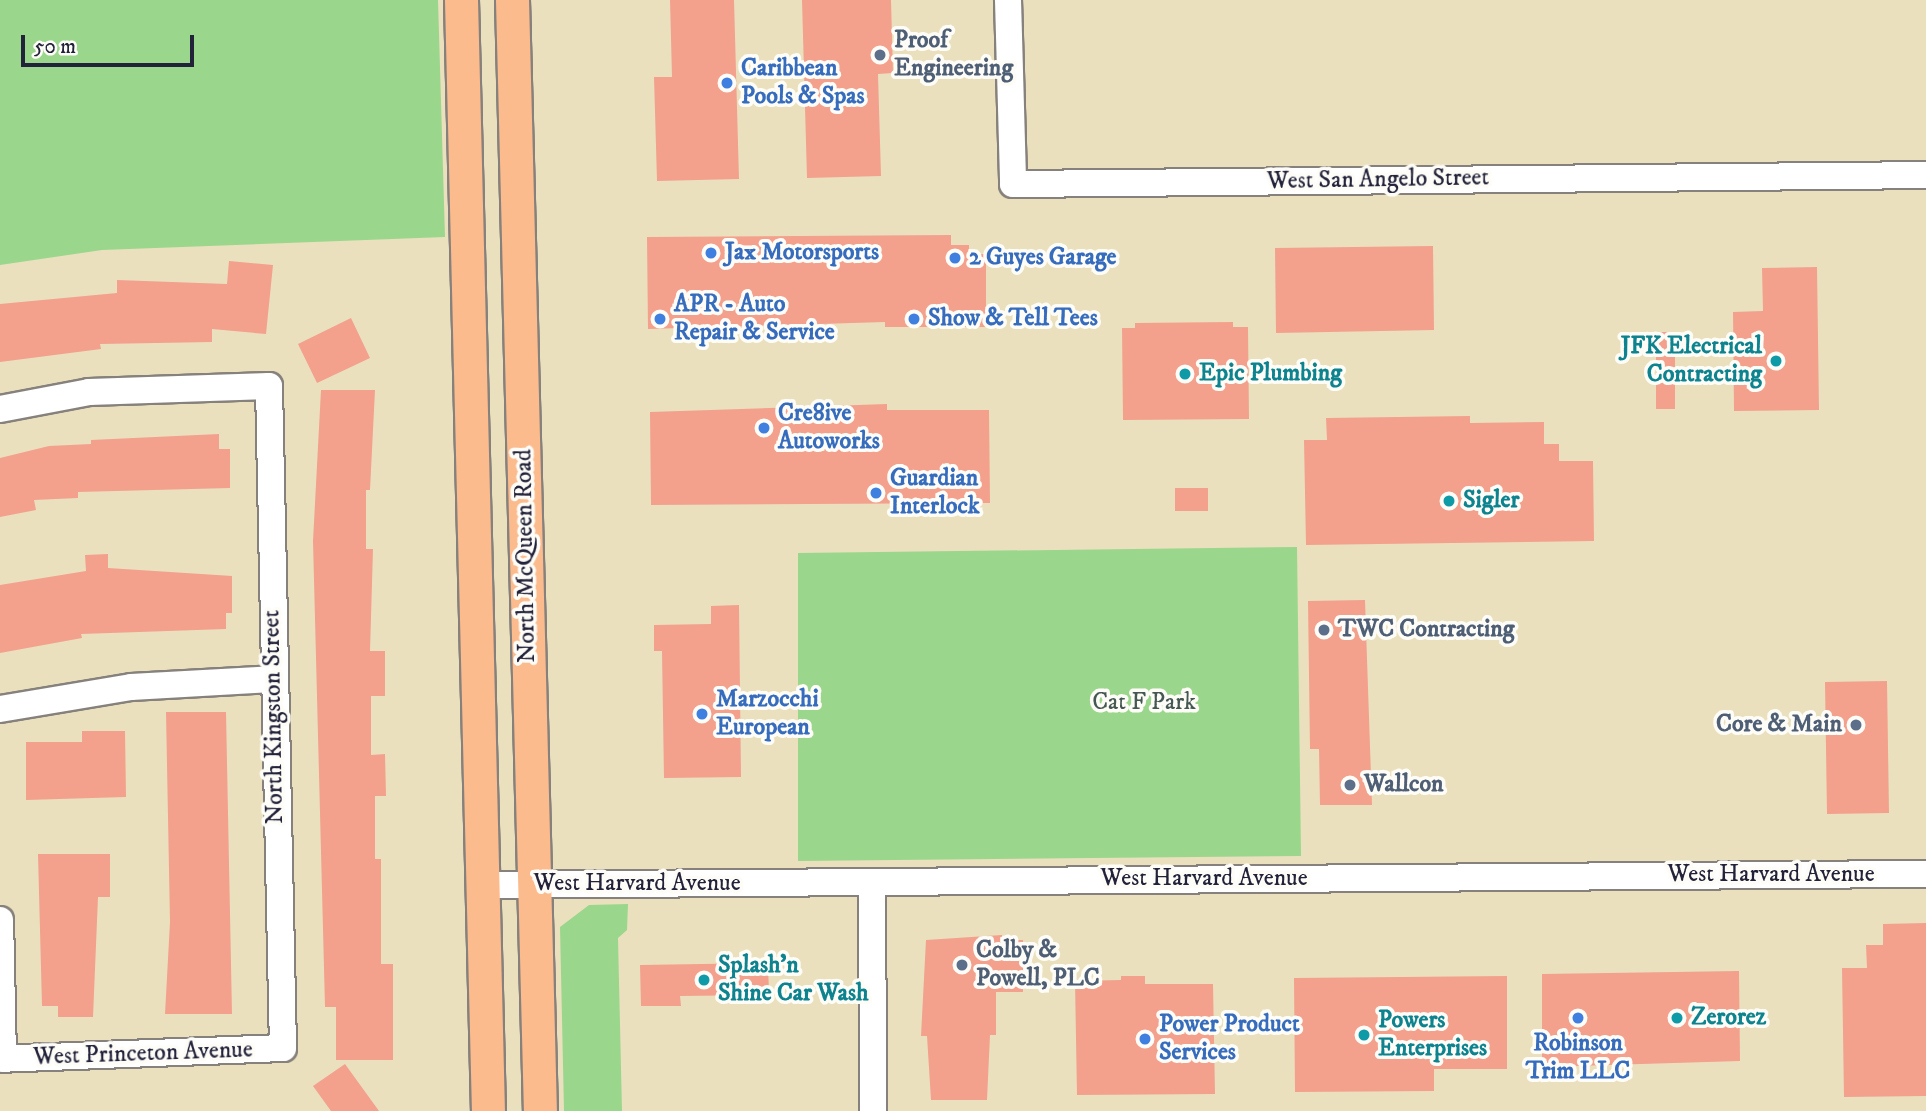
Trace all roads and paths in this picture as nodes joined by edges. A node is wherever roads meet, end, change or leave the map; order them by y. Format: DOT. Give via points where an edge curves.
graph roads {
  1 [pos="461,0"];
  2 [pos="512,0"];
  3 [pos="1008,0"];
  4 [pos="1926,175"];
  5 [pos="0,409"];
  6 [pos="272,679"];
  7 [pos="0,709"];
  8 [pos="1926,874"];
  9 [pos="872,882"];
  10 [pos="483,885"];
  11 [pos="534,885"];
  12 [pos="0,920"];
  13 [pos="283,1048"];
  14 [pos="488,1111"];
  15 [pos="540,1111"];
  16 [pos="873,1111"];
  1 -- 10 [label="main road, North McQueen Road"];
  2 -- 11 [label="main road, North McQueen Road"];
  3 -- 4 [label="street, West San Angelo Street" via="1013,184"];
  5 -- 6 [label="street, North Kingston Street" via="89,392 269,386"];
  6 -- 7 [label="street" via="131,687"];
  6 -- 13 [label="street, North Kingston Street"];
  8 -- 9 [label="street, West Harvard Avenue"];
  9 -- 11 [label="street, West Harvard Avenue"];
  9 -- 16 [label="street"];
  10 -- 11 [label="street, West Harvard Avenue"];
  10 -- 14 [label="main road, North McQueen Road"];
  11 -- 15 [label="main road, North McQueen Road"];
  12 -- 13 [label="street, West Princeton Avenue" via="3,1059"];
}
